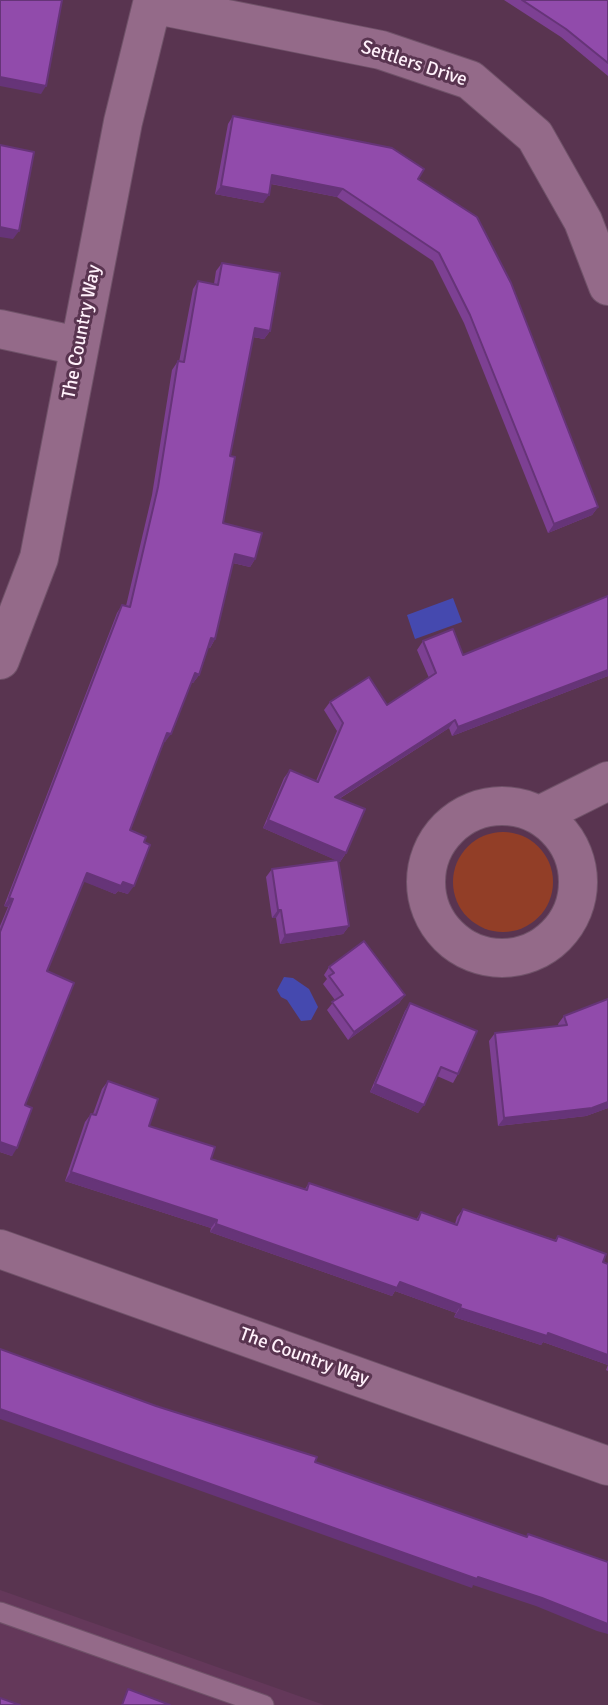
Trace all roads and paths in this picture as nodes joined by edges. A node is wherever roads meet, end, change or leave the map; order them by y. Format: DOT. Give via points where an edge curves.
graph roads {
  1 [pos="153,2"];
  2 [pos="608,286"];
  3 [pos="0,329"];
  4 [pos="78,345"];
  5 [pos="0,660"];
  6 [pos="608,781"];
  7 [pos="540,815"];
  8 [pos="0,1249"];
  9 [pos="608,1466"];
  10 [pos="0,1612"];
  11 [pos="264,1705"];
  1 -- 2 [label="street, Settlers Drive" via="381,50 470,80 535,136 583,221"];
  1 -- 4 [label="street, The Country Way" via="123,122"];
  3 -- 4 [label="street"];
  4 -- 5 [label="street, The Country Way" via="39,558"];
  6 -- 7 [label="street"];
  8 -- 9 [label="street, The Country Way"];
  10 -- 11 [label="lane"];
}
